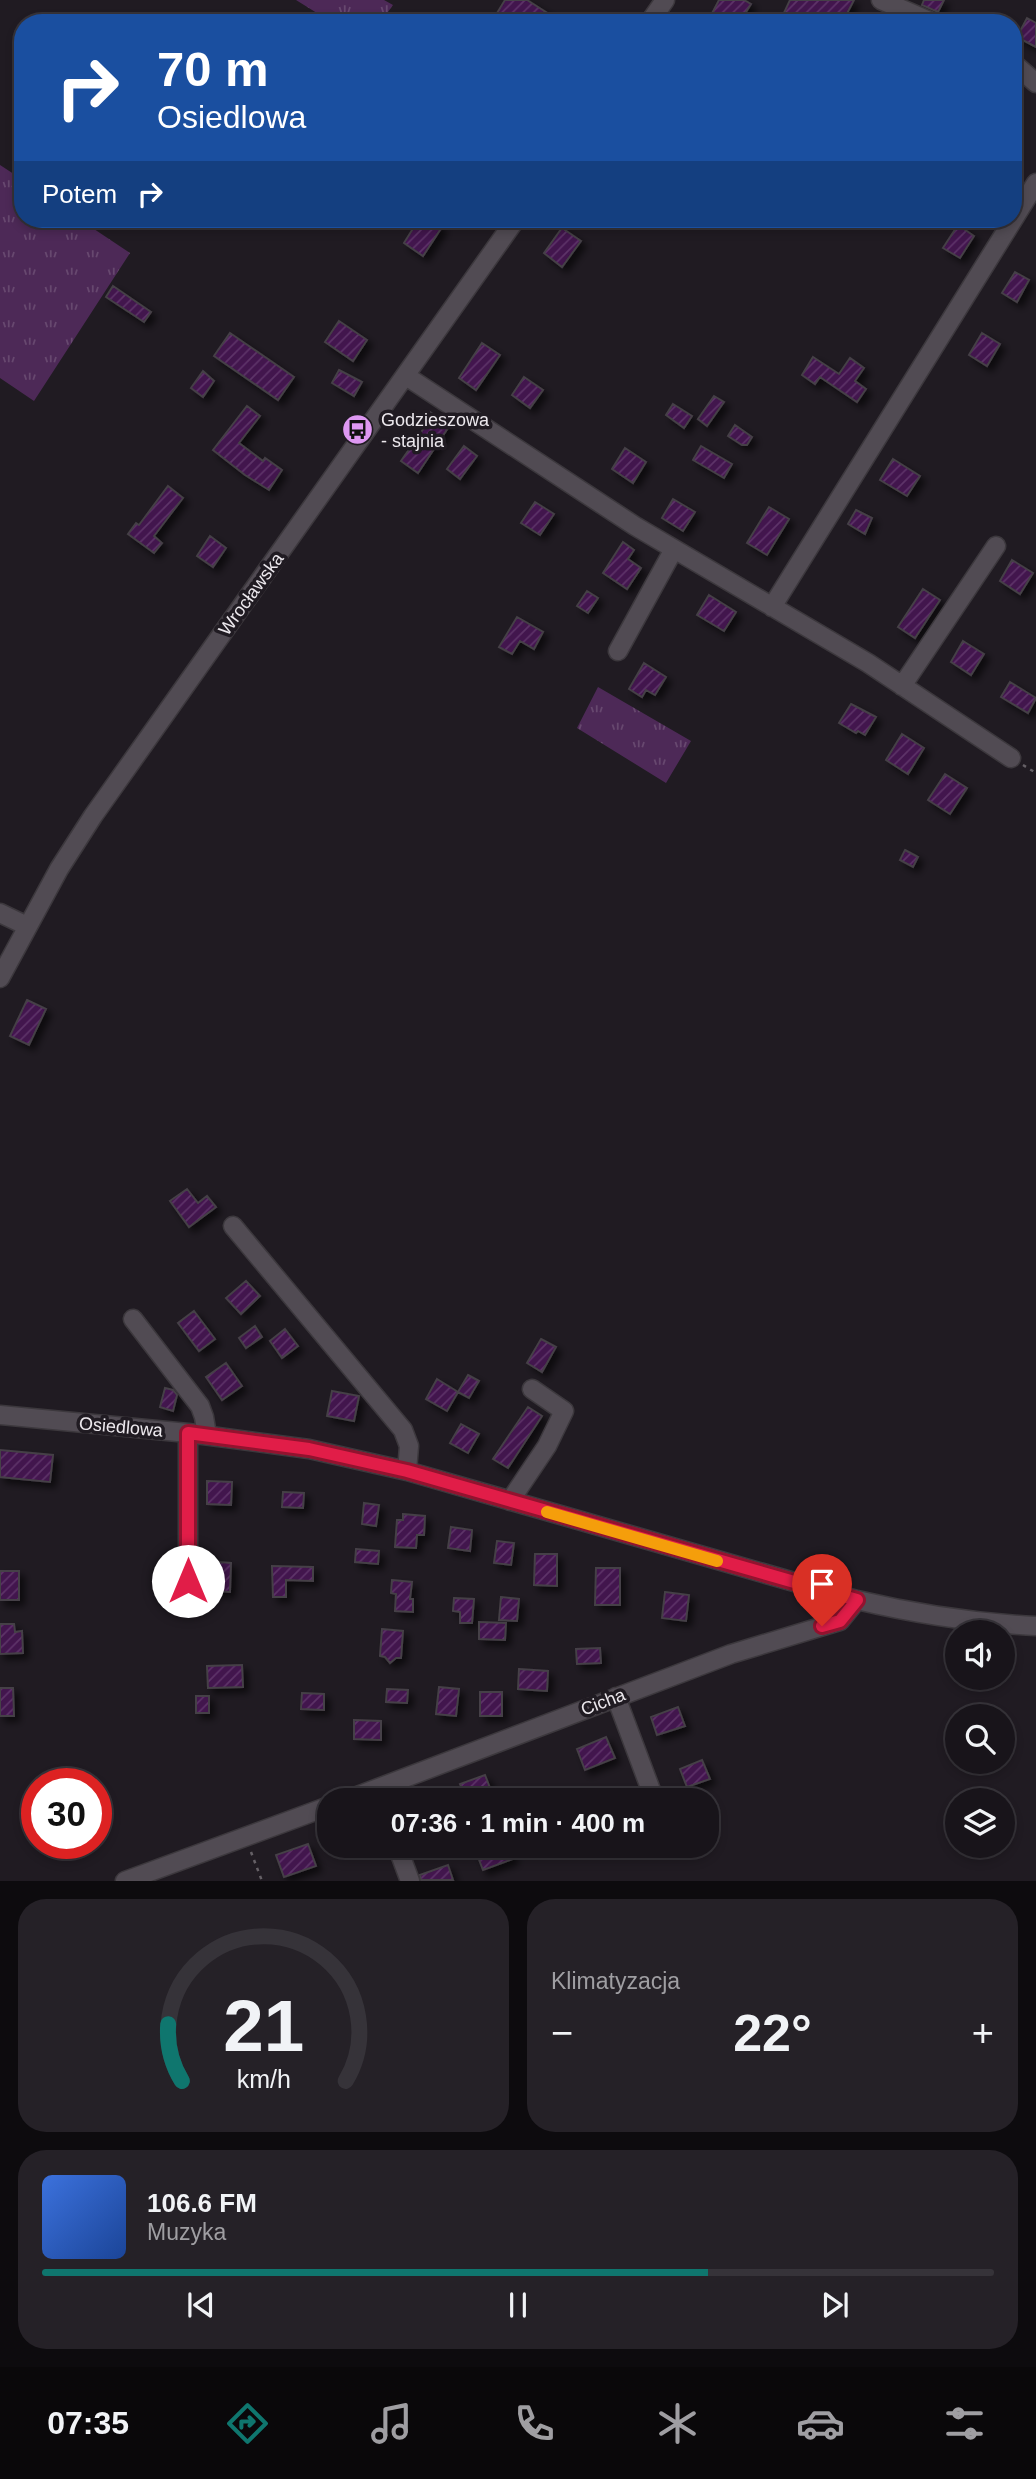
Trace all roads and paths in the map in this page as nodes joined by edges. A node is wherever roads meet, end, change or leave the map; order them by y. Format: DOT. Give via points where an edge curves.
graph roads {
  1 [pos="881,0"];
  2 [pos="913,14"];
  3 [pos="1022,71"];
  4 [pos="1036,83"];
  5 [pos="1036,183"];
  6 [pos="1022,205"];
  7 [pos="510,228"];
  8 [pos="1008,228"];
  9 [pos="406,376"];
  10 [pos="996,546"];
  11 [pos="674,549"];
  12 [pos="772,607"];
  13 [pos="618,651"];
  14 [pos="902,686"];
  15 [pos="1011,758"];
  16 [pos="0,913"];
  17 [pos="27,926"];
  18 [pos="0,978"];
  19 [pos="233,1226"];
  20 [pos="133,1319"];
  21 [pos="532,1389"];
  22 [pos="0,1415"];
  23 [pos="198,1434"];
  24 [pos="407,1471"];
  25 [pos="510,1501"];
  26 [pos="857,1600"];
  27 [pos="188,1605"];
  28 [pos="1036,1626"];
  29 [pos="616,1697"];
  30 [pos="395,1788"];
  31 [pos="650,1788"];
  32 [pos="317,1810"];
  33 [pos="246,1836"];
  34 [pos="401,1858"];
  35 [pos="125,1881"];
  36 [pos="262,1881"];
  37 [pos="410,1881"];
  1 -- 2 [label="street"];
  3 -- 4 [label="street"];
  5 -- 6 [label="street"];
  7 -- 9 [label="street, Wrocławska"];
  8 -- 12 [label="street"];
  9 -- 11 [label="street"];
  9 -- 17 [label="street, Wrocławska" via="128,764"];
  10 -- 14 [label="street"];
  11 -- 12 [label="street"];
  11 -- 13 [label="street"];
  12 -- 14 [label="street"];
  14 -- 15 [label="street"];
  16 -- 17 [label="street"];
  17 -- 18 [label="street, Wrocławska"];
  19 -- 24 [label="street" via="403,1430"];
  20 -- 23 [label="street" via="200,1406 204,1417"];
  21 -- 25 [label="street" via="564,1411"];
  22 -- 23 [label="street, Osiedlowa"];
  23 -- 24 [label="street, Osiedlowa" via="309,1449"];
  23 -- 27 [label="street"];
  24 -- 25 [label="street, Osiedlowa"];
  25 -- 26 [label="street, Osiedlowa"];
  26 -- 28 [label="street, Osiedlowa" via="963,1620"];
  26 -- 29 [label="street, Cicha" via="840,1621 731,1654"];
  29 -- 30 [label="street, Cicha"];
  29 -- 31 [label="street"];
  32 -- 33 [label="street"];
  33 -- 35 [label="street"];
  33 -- 36 [label="path"];
  34 -- 37 [label="street"];
}
